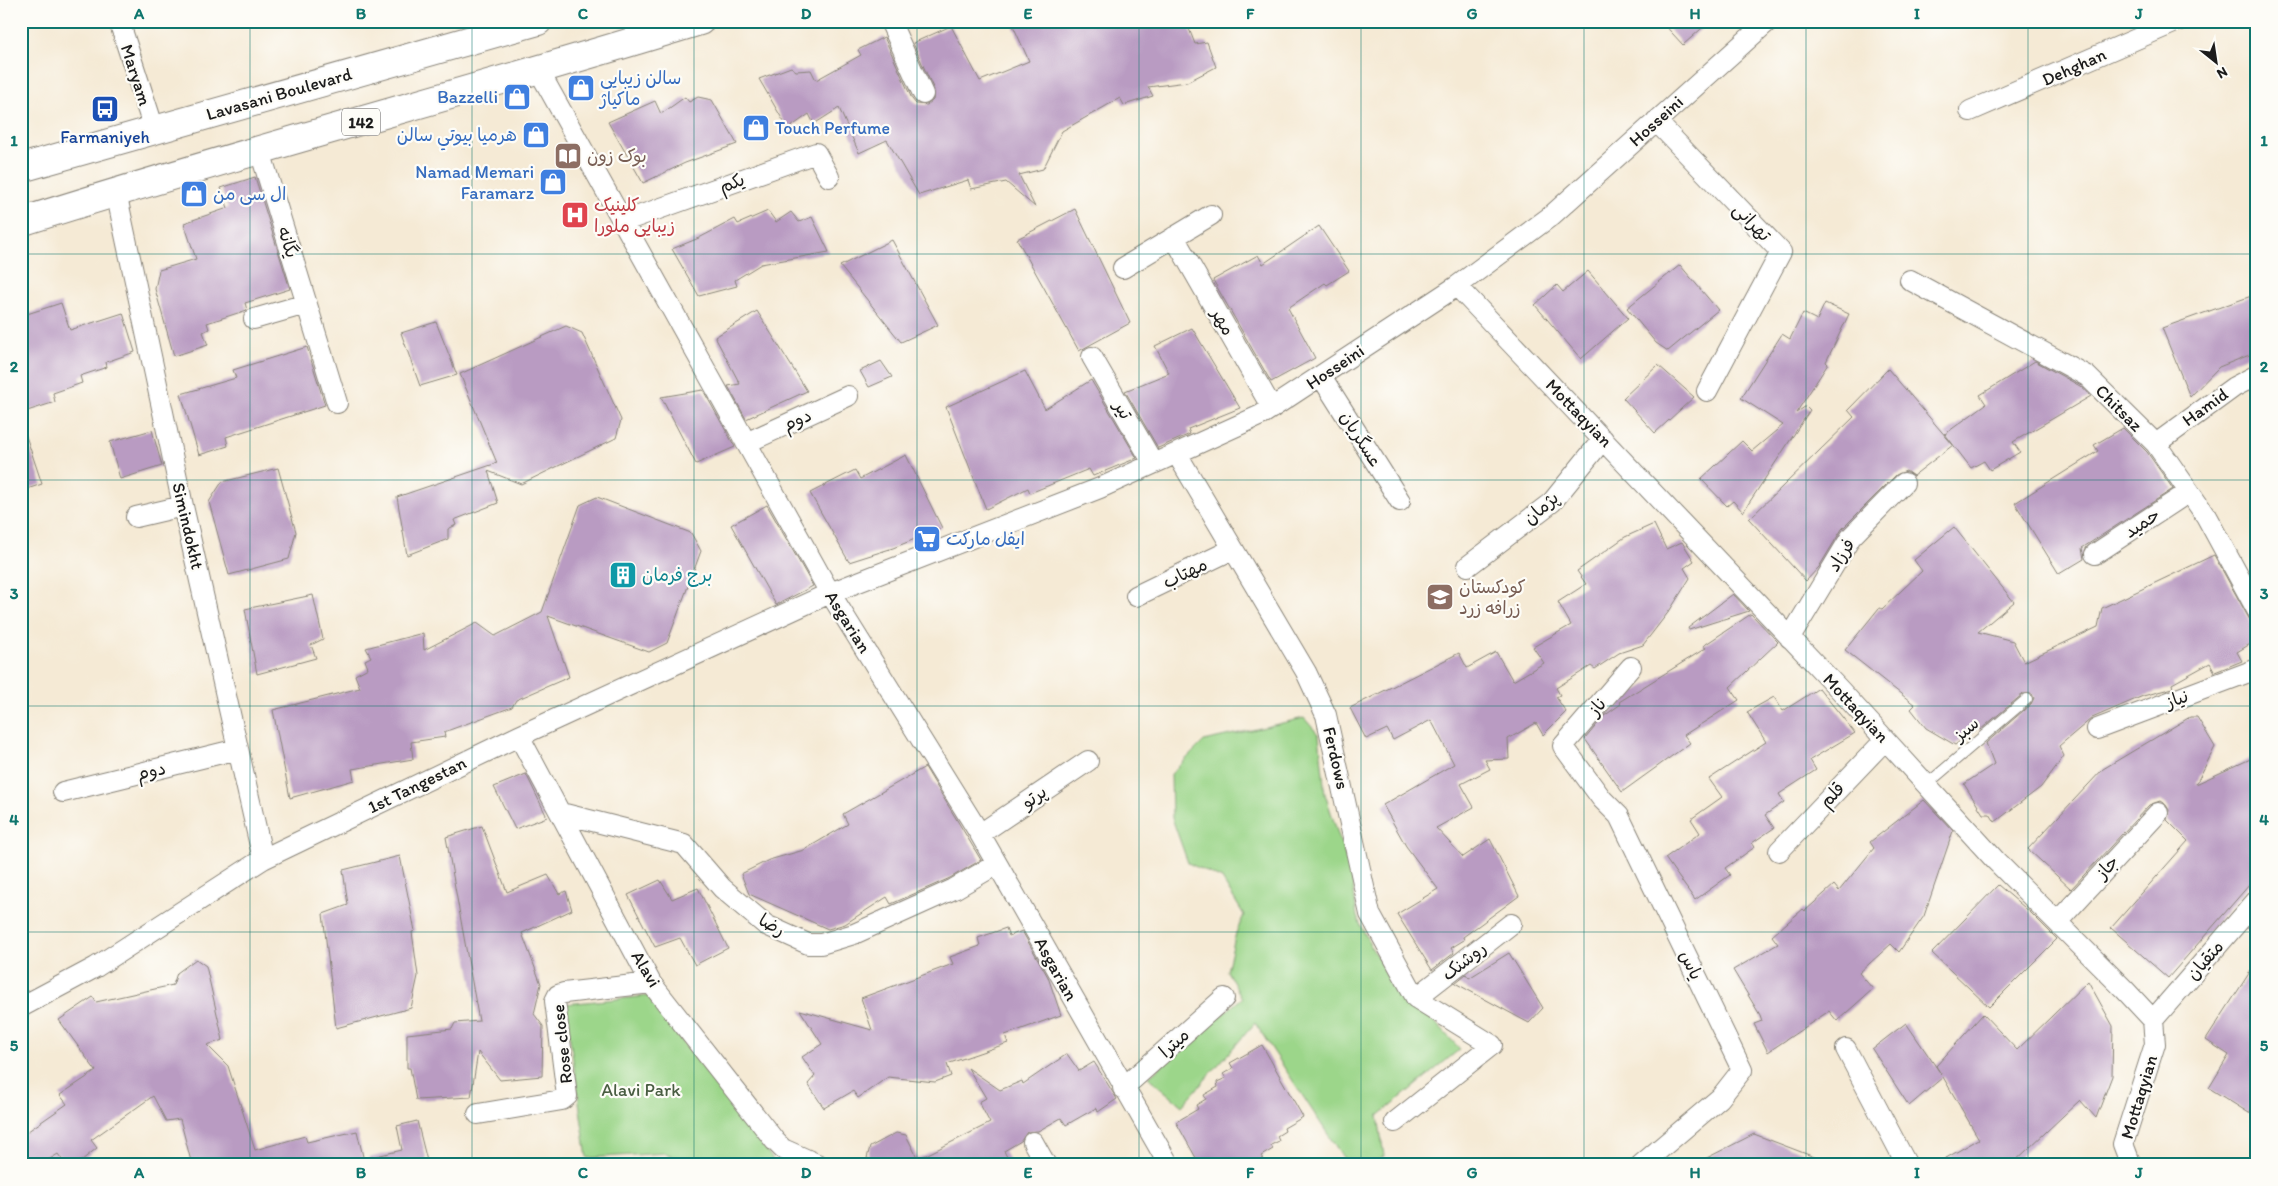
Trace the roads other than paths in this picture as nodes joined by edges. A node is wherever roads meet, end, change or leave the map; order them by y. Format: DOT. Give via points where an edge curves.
graph roads {
  1 [pos="118,21"];
  2 [pos="486,21"];
  3 [pos="538,21"];
  4 [pos="700,21"];
  5 [pos="890,21"];
  6 [pos="1768,21"];
  7 [pos="2178,21"];
  8 [pos="458,44"];
  9 [pos="539,71"];
  10 [pos="923,94"];
  11 [pos="1970,111"];
  12 [pos="1656,121"];
  13 [pos="154,129"];
  14 [pos="260,151"];
  15 [pos="21,168"];
  16 [pos="829,177"];
  17 [pos="116,192"];
  18 [pos="1210,215"];
  19 [pos="21,222"];
  20 [pos="622,222"];
  21 [pos="1174,237"];
  22 [pos="1123,268"];
  23 [pos="1910,280"];
  24 [pos="1457,286"];
  25 [pos="306,304"];
  26 [pos="254,319"];
  27 [pos="1092,357"];
  28 [pos="2257,375"];
  29 [pos="1322,376"];
  30 [pos="1707,391"];
  31 [pos="848,396"];
  32 [pos="337,403"];
  33 [pos="1272,408"];
  34 [pos="1603,439"];
  35 [pos="746,443"];
  36 [pos="2156,444"];
  37 [pos="1177,454"];
  38 [pos="1153,463"];
  39 [pos="1904,483"];
  40 [pos="2189,492"];
  41 [pos="1400,501"];
  42 [pos="183,506"];
  43 [pos="136,517"];
  44 [pos="1233,549"];
  45 [pos="2095,554"];
  46 [pos="1468,566"];
  47 [pos="830,593"];
  48 [pos="1136,596"];
  49 [pos="2257,610"];
  50 [pos="1790,638"];
  51 [pos="1630,667"];
  52 [pos="2257,669"];
  53 [pos="2027,699"];
  54 [pos="2097,728"];
  55 [pos="520,736"];
  56 [pos="1885,740"];
  57 [pos="1563,746"];
  58 [pos="238,749"];
  59 [pos="1088,761"];
  60 [pos="1926,785"];
  61 [pos="63,792"];
  62 [pos="561,813"];
  63 [pos="2158,813"];
  64 [pos="980,834"];
  65 [pos="1779,851"];
  66 [pos="263,859"];
  67 [pos="997,864"];
  68 [pos="2257,900"];
  69 [pos="2057,922"];
  70 [pos="1511,924"];
  71 [pos="651,983"];
  72 [pos="1224,998"];
  73 [pos="1416,998"];
  74 [pos="21,1007"];
  75 [pos="2153,1020"];
  76 [pos="1846,1049"];
  77 [pos="1124,1088"];
  78 [pos="478,1114"];
  79 [pos="1395,1122"];
  80 [pos="1033,1142"];
  81 [pos="819,1165"];
  82 [pos="1046,1165"];
  83 [pos="1169,1165"];
  84 [pos="1641,1165"];
  85 [pos="1907,1165"];
  86 [pos="2131,1165"];
  1 -- 13 [label="street, Maryam"];
  2 -- 8 [label="street"];
  3 -- 8 [label="main road, Lavasani Boulevard"];
  4 -- 9 [label="main road, 142"];
  5 -- 10 [label="street"];
  6 -- 12 [label="street, Hosseini"];
  7 -- 11 [label="street, Dehghan"];
  8 -- 13 [label="main road, Lavasani Boulevard"];
  9 -- 14 [label="main road, 142"];
  9 -- 20 [label="street, Asgarian"];
  12 -- 24 [label="street, Hosseini" via="1552,216"];
  12 -- 30 [label="street, تهرانی" via="1781,252"];
  13 -- 15 [label="main road, Lavasani Boulevard"];
  14 -- 17 [label="main road, 142"];
  14 -- 25 [label="street, یگانه"];
  16 -- 20 [label="street, یکم" via="816,153"];
  17 -- 19 [label="main road, 142"];
  17 -- 42 [label="street, Simindokht"];
  18 -- 21 [label="street"];
  20 -- 35 [label="street, Asgarian"];
  21 -- 22 [label="street"];
  21 -- 33 [label="street, مهر"];
  23 -- 36 [label="street, Chitsaz" via="2087,376"];
  24 -- 29 [label="street, Hosseini"];
  24 -- 34 [label="street, Mottaqyian"];
  25 -- 26 [label="street"];
  25 -- 32 [label="street, یگانه"];
  27 -- 38 [label="street, تیر"];
  28 -- 36 [label="street, Hamid" via="2234,387"];
  29 -- 33 [label="street, Hosseini"];
  29 -- 41 [label="street, عسگریان"];
  31 -- 35 [label="street, دوم"];
  33 -- 37 [label="street, Hosseini"];
  34 -- 46 [label="street, پژمان" via="1552,502"];
  34 -- 50 [label="street, Mottaqyian"];
  35 -- 47 [label="street, Asgarian"];
  36 -- 40 [label="street, Chitsaz"];
  37 -- 38 [label="street, Hosseini"];
  37 -- 44 [label="street, Ferdows"];
  38 -- 47 [label="street, Hosseini" via="1100,488"];
  39 -- 50 [label="street, فرزاد" via="1852,536"];
  40 -- 45 [label="street, حمید"];
  40 -- 49 [label="street, Chitsaz" via="2206,516"];
  42 -- 43 [label="street"];
  42 -- 58 [label="street, Simindokht"];
  44 -- 48 [label="street, مهتاب"];
  44 -- 73 [label="street, Ferdows" via="1306,672 1326,715 1370,914"];
  47 -- 55 [label="street, 1st Tangestan"];
  47 -- 64 [label="street, Asgarian"];
  50 -- 56 [label="street, Mottaqyian"];
  51 -- 57 [label="street, ناز"];
  52 -- 54 [label="street, نیاز"];
  53 -- 60 [label="lane, سبز"];
  55 -- 62 [label="street, Alavi"];
  55 -- 66 [label="street, 1st Tangestan"];
  56 -- 60 [label="street, Mottaqyian"];
  56 -- 65 [label="street, قلم"];
  57 -- 84 [label="street, یاس" via="1602,799 1620,816 1742,1070 1720,1098"];
  58 -- 61 [label="street, دوم"];
  58 -- 66 [label="street, Simindokht"];
  59 -- 64 [label="street, پرتو"];
  60 -- 69 [label="street, Mottaqyian"];
  62 -- 67 [label="street, رضا" via="684,844 722,888 766,925 808,944 821,944 854,934 954,889"];
  62 -- 71 [label="street, Alavi"];
  63 -- 69 [label="street, جاز"];
  64 -- 67 [label="street, Asgarian"];
  66 -- 74 [label="street, 1st Tangestan" via="96,967"];
  67 -- 77 [label="street, Asgarian"];
  68 -- 75 [label="street, متقیان"];
  69 -- 75 [label="street, Mottaqyian"];
  70 -- 73 [label="street, روشنک"];
  71 -- 78 [label="street, Rose close" via="558,995 555,1001 567,1096 562,1100"];
  71 -- 81 [label="street, Alavi" via="775,1141 783,1149"];
  72 -- 77 [label="street, میترا"];
  73 -- 79 [label="street, Ferdows" via="1492,1046"];
  75 -- 86 [label="street, Mottaqyian" via="2155,1044 2123,1144"];
  76 -- 85 [label="street"];
  77 -- 83 [label="street, Asgarian"];
  80 -- 82 [label="street"];
}
